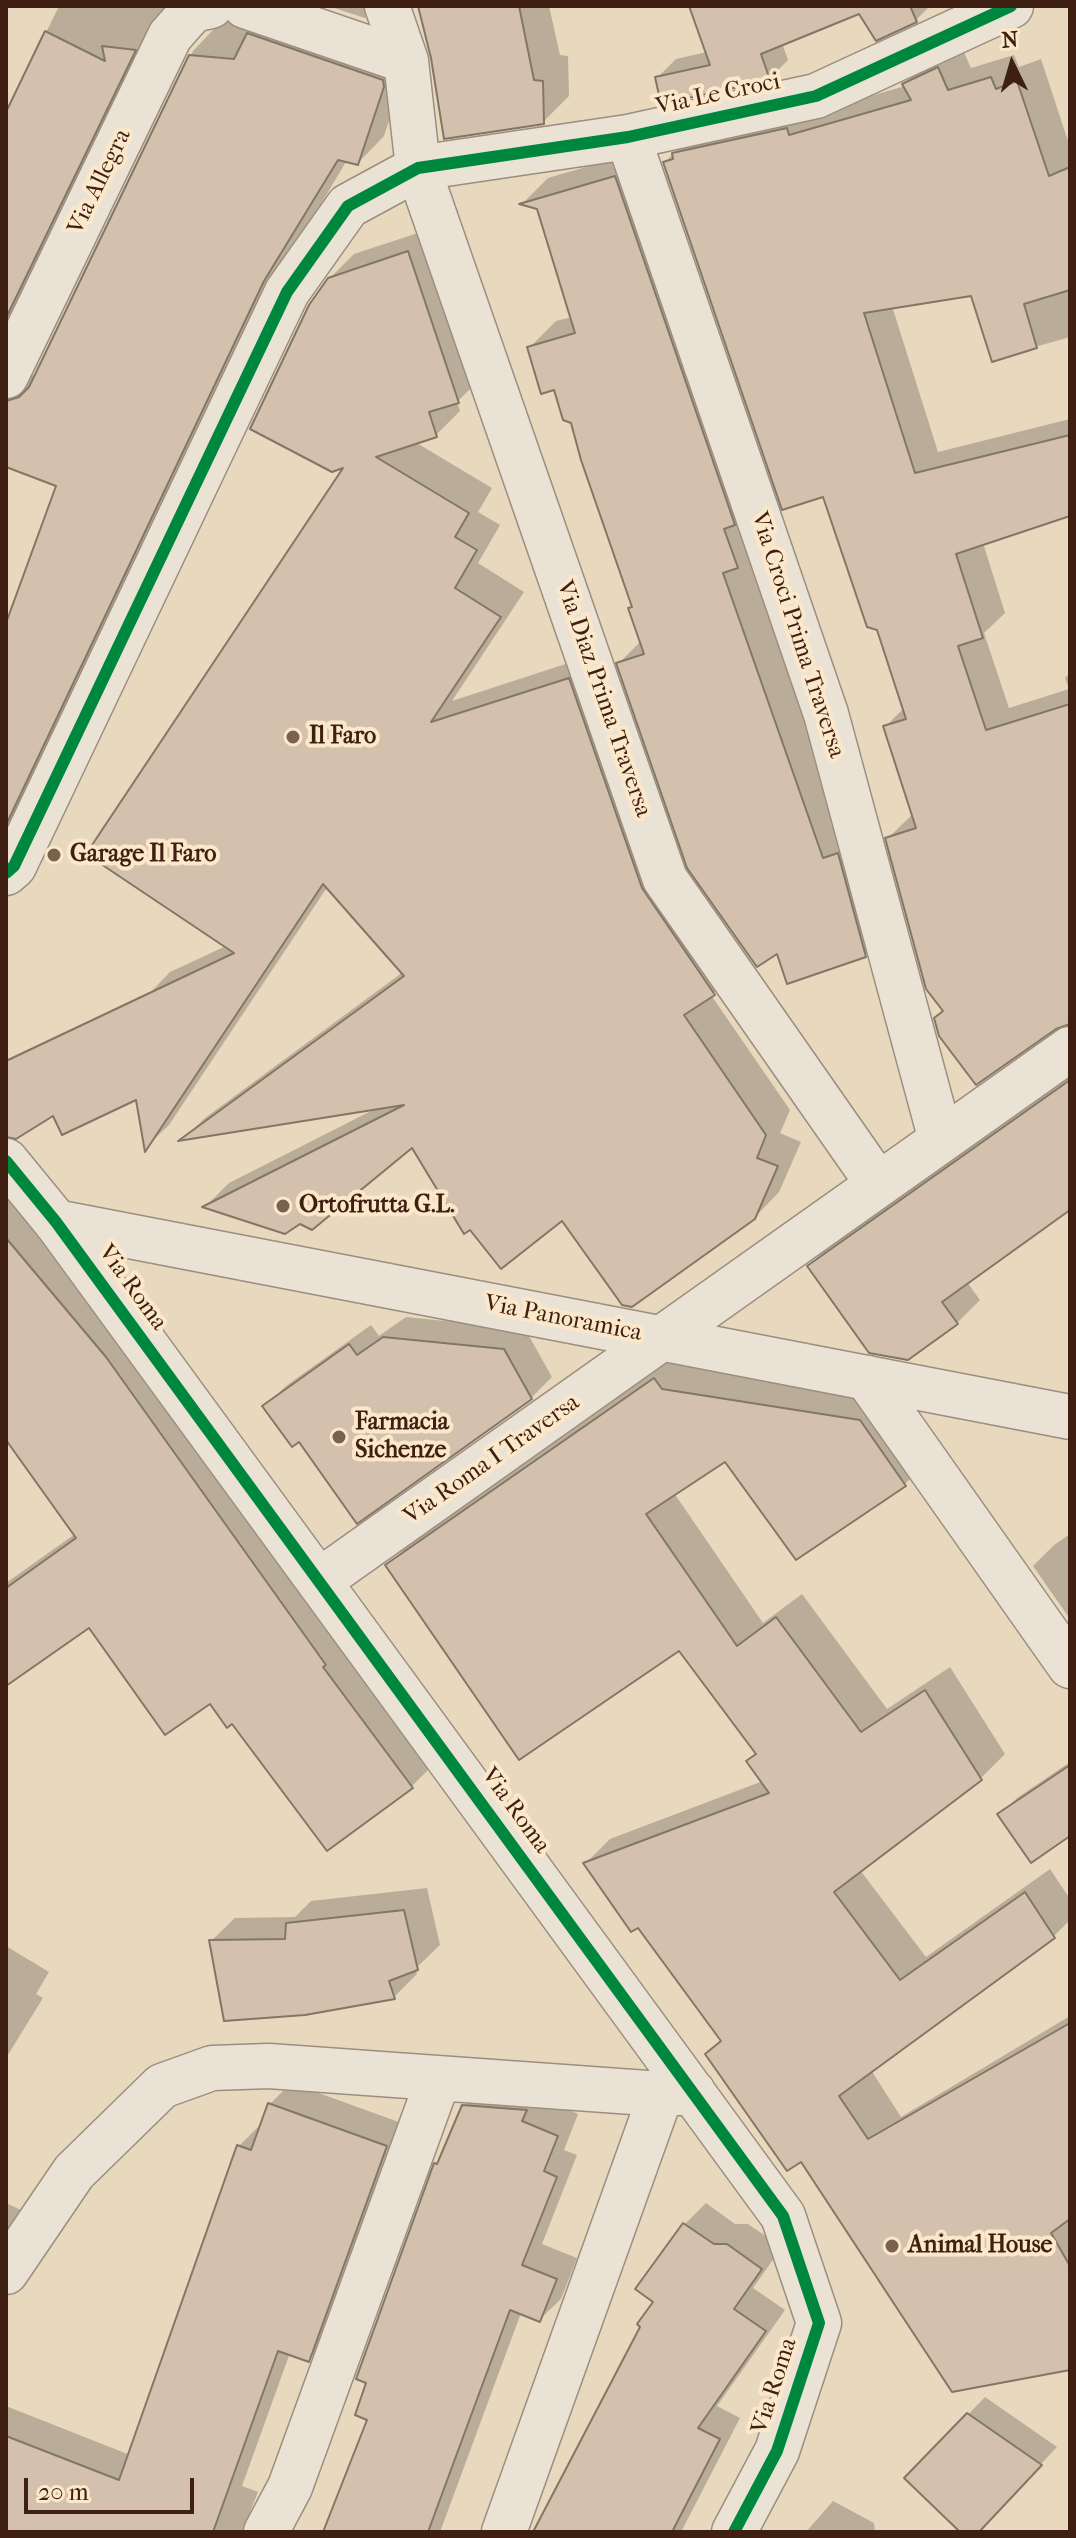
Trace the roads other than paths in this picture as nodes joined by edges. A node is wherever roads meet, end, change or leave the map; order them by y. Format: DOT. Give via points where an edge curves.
graph roads {
  1 [pos="211,6"];
  2 [pos="245,6"];
  3 [pos="387,6"];
  4 [pos="1011,6"];
  5 [pos="406,61"];
  6 [pos="628,137"];
  7 [pos="418,168"];
  8 [pos="6,376"];
  9 [pos="6,873"];
  10 [pos="1070,1049"];
  11 [pos="941,1140"];
  12 [pos="6,1161"];
  13 [pos="878,1184"];
  14 [pos="56,1222"];
  15 [pos="665,1339"];
  16 [pos="867,1378"];
  17 [pos="1070,1417"];
  18 [pos="319,1581"];
  19 [pos="1070,1666"];
  20 [pos="438,2080"];
  21 [pos="677,2093"];
  22 [pos="6,2272"];
  23 [pos="266,2532"];
  24 [pos="504,2532"];
  25 [pos="734,2532"];
  1 -- 8 [label="street, Via Allegra" via="193,10 170,36"];
  2 -- 5 [label="street"];
  3 -- 5 [label="street, Via Diaz Prima Traversa"];
  4 -- 6 [label="street, Via Le Croci" via="816,96"];
  5 -- 7 [label="street, Via Diaz Prima Traversa"];
  6 -- 7 [label="street, Via Le Croci"];
  6 -- 11 [label="street, Via Croci Prima Traversa" via="826,714"];
  7 -- 9 [label="street" via="348,206 287,292 14,866"];
  7 -- 13 [label="street, Via Diaz Prima Traversa" via="665,879"];
  10 -- 11 [label="street, Via Roma I Traversa"];
  11 -- 13 [label="street, Via Roma I Traversa"];
  12 -- 14 [label="street, Via Roma"];
  13 -- 15 [label="street, Via Roma I Traversa"];
  14 -- 15 [label="street, Via Panoramica"];
  14 -- 18 [label="street, Via Roma"];
  15 -- 16 [label="street, Via Panoramica"];
  15 -- 18 [label="street, Via Roma I Traversa"];
  16 -- 17 [label="street, Via Panoramica"];
  16 -- 19 [label="street"];
  18 -- 21 [label="street, Via Roma"];
  20 -- 21 [label="street"];
  20 -- 22 [label="street" via="269,2066 212,2068 162,2086 74,2172"];
  20 -- 23 [label="street" via="290,2487"];
  21 -- 24 [label="street"];
  21 -- 25 [label="street, Via Roma" via="783,2216 819,2323 777,2451"];
}
